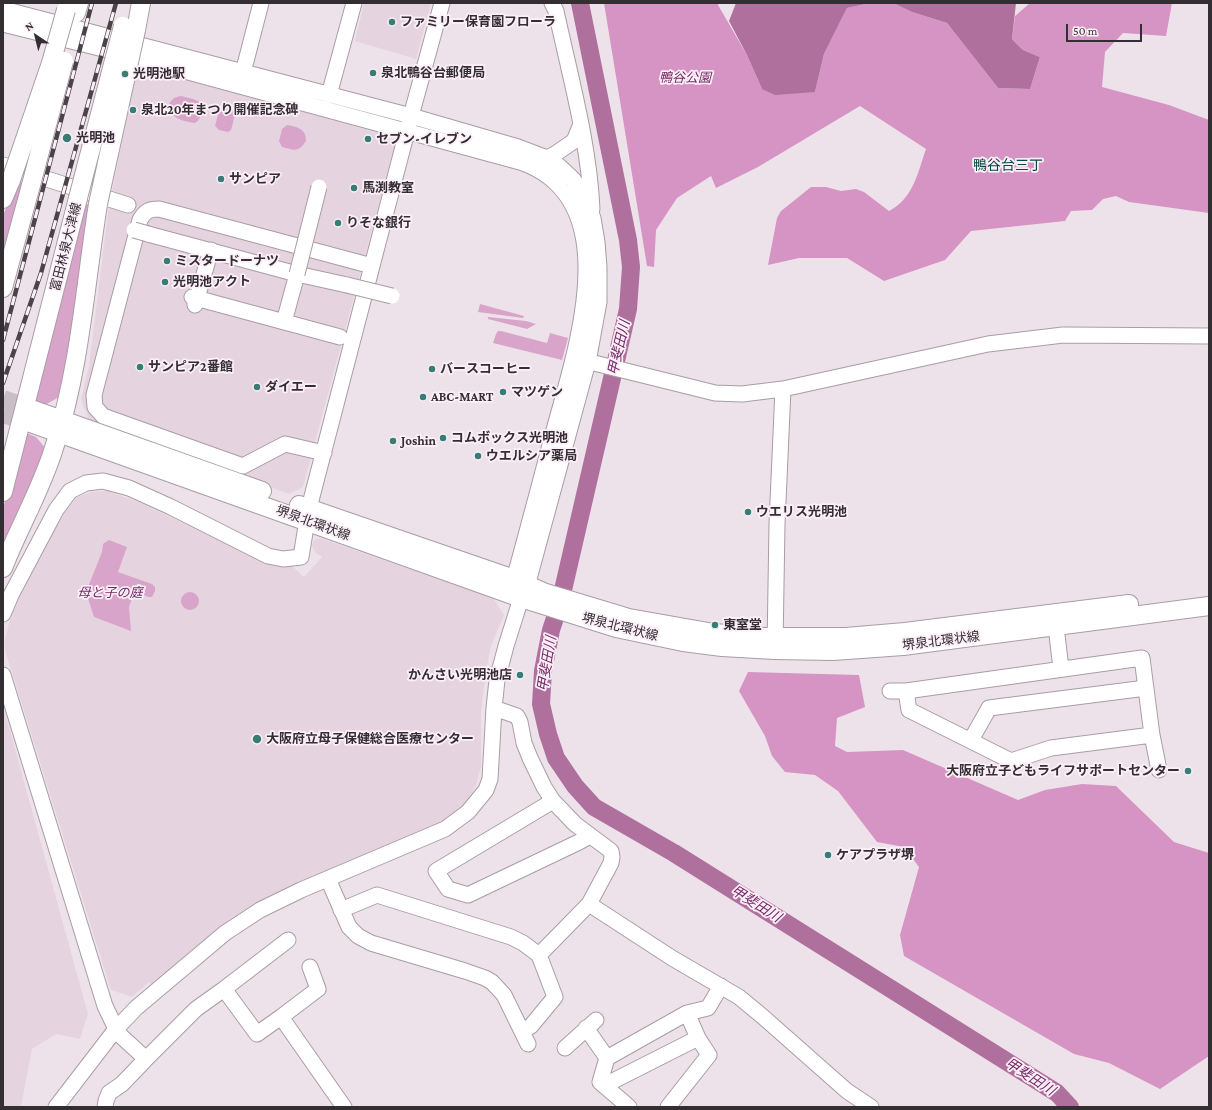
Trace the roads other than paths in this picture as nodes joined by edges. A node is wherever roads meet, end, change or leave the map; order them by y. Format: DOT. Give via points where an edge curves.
graph roads {
  1 [pos="129,3"];
  2 [pos="141,3"];
  3 [pos="261,3"];
  4 [pos="354,3"];
  5 [pos="442,3"];
  6 [pos="552,3"];
  7 [pos="72,7"];
  8 [pos="3,8"];
  9 [pos="3,24"];
  10 [pos="130,28"];
  11 [pos="61,47"];
  12 [pos="118,71"];
  13 [pos="240,79"];
  14 [pos="330,95"];
  15 [pos="411,116"];
  16 [pos="581,124"];
  17 [pos="19,132"];
  18 [pos="408,132"];
  19 [pos="98,157"];
  20 [pos="547,158"];
  21 [pos="7,173"];
  22 [pos="319,187"];
  23 [pos="3,199"];
  24 [pos="128,205"];
  25 [pos="593,218"];
  26 [pos="141,232"];
  27 [pos="210,250"];
  28 [pos="372,266"];
  29 [pos="296,274"];
  30 [pos="3,288"];
  31 [pos="392,296"];
  32 [pos="284,322"];
  33 [pos="1209,336"];
  34 [pos="340,337"];
  35 [pos="587,361"];
  36 [pos="783,389"];
  37 [pos="29,415"];
  38 [pos="60,426"];
  39 [pos="324,453"];
  40 [pos="3,492"];
  41 [pos="307,514"];
  42 [pos="3,568"];
  43 [pos="521,588"];
  44 [pos="1209,594"];
  45 [pos="1209,606"];
  46 [pos="3,614"];
  47 [pos="1056,626"];
  48 [pos="775,644"];
  49 [pos="1061,669"];
  50 [pos="3,675"];
  51 [pos="1146,688"];
  52 [pos="906,691"];
  53 [pos="890,692"];
  54 [pos="494,708"];
  55 [pos="1152,735"];
  56 [pos="971,740"];
  57 [pos="1159,770"];
  58 [pos="553,801"];
  59 [pos="590,836"];
  60 [pos="328,879"];
  61 [pos="590,904"];
  62 [pos="341,910"];
  63 [pos="288,940"];
  64 [pos="539,955"];
  65 [pos="310,967"];
  66 [pos="721,986"];
  67 [pos="224,989"];
  68 [pos="687,1013"];
  69 [pos="282,1016"];
  70 [pos="116,1029"];
  71 [pos="698,1038"];
  72 [pos="565,1048"];
  73 [pos="607,1058"];
  74 [pos="146,1059"];
  75 [pos="607,1088"];
  76 [pos="623,1105"];
  77 [pos="56,1107"];
  78 [pos="105,1107"];
  79 [pos="344,1107"];
  80 [pos="668,1107"];
  81 [pos="871,1107"];
  1 -- 10 [label="main road, 富田林泉大津線"];
  2 -- 10 [label="main road"];
  3 -- 13 [label="street"];
  4 -- 14 [label="street"];
  5 -- 15 [label="street"];
  6 -- 16 [label="street" via="556,11"];
  7 -- 21 [label="main road, bridge" via="44,84"];
  7 -- 30 [label="main road, bridge"];
  8 -- 13 [label="street"];
  9 -- 13 [label="street"];
  10 -- 38 [label="main road, bridge" via="98,204 80,342"];
  10 -- 40 [label="main road, 富田林泉大津線, bridge" via="78,198"];
  11 -- 17 [label="street" via="33,136"];
  12 -- 19 [label="street"];
  13 -- 14 [label="street"];
  13 -- 18 [label="street"];
  14 -- 15 [label="street"];
  15 -- 18 [label="street"];
  15 -- 20 [label="street"];
  16 -- 20 [label="street" via="574,141"];
  16 -- 25 [label="street" via="591,185"];
  18 -- 28 [label="street"];
  18 -- 35 [label="street" via="533,166 550,177 566,194 580,222 585,250 583,312"];
  20 -- 25 [label="street" via="573,180 582,192"];
  21 -- 23 [label="main road"];
  21 -- 24 [label="street"];
  22 -- 29 [label="street, bridge"];
  25 -- 35 [label="street" via="599,267 599,302"];
  26 -- 27 [label="street"];
  27 -- 29 [label="street"];
  27 -- 32 [label="street" via="195,300"];
  28 -- 39 [label="street"];
  28 -- 39 [label="street" via="151,209 144,213 140,220 94,395 95,407 103,416 243,466 285,444"];
  29 -- 31 [label="street, bridge"];
  29 -- 32 [label="street"];
  32 -- 34 [label="street"];
  33 -- 36 [label="street" via="1063,335 988,344"];
  35 -- 36 [label="street" via="715,393 742,394"];
  35 -- 43 [label="street"];
  36 -- 48 [label="street"];
  37 -- 38 [label="main road"];
  38 -- 41 [label="main road, 堺泉北環状線"];
  38 -- 42 [label="main road" via="39,489"];
  39 -- 41 [label="street"];
  41 -- 43 [label="main road, 堺泉北環状線"];
  41 -- 46 [label="street" via="301,557 284,559 268,556 129,488 103,481 86,483 70,491 56,510"];
  43 -- 48 [label="main road, 堺泉北環状線" via="572,607 616,628 722,647"];
  43 -- 54 [label="street" via="504,653"];
  44 -- 48 [label="main road, 堺泉北環状線" via="905,632"];
  45 -- 47 [label="main road, 堺泉北環状線"];
  47 -- 48 [label="main road, 堺泉北環状線" via="903,646 833,651"];
  47 -- 49 [label="street"];
  49 -- 51 [label="street" via="1142,658"];
  49 -- 52 [label="street"];
  50 -- 70 [label="street" via="106,1006"];
  51 -- 55 [label="street"];
  51 -- 56 [label="street" via="989,708"];
  52 -- 53 [label="street"];
  52 -- 56 [label="street" via="909,710"];
  54 -- 58 [label="street" via="517,716 530,758"];
  54 -- 60 [label="street" via="490,779 486,790 468,812 445,829"];
  55 -- 56 [label="street" via="1051,748 1011,761"];
  55 -- 57 [label="street"];
  58 -- 59 [label="street" via="574,824"];
  58 -- 59 [label="street" via="436,871 448,889 468,895"];
  59 -- 61 [label="street" via="611,851 612,858"];
  60 -- 62 [label="street"];
  60 -- 70 [label="street" via="260,910 225,933 136,1008"];
  61 -- 64 [label="street"];
  61 -- 66 [label="street" via="672,958"];
  62 -- 64 [label="street" via="376,895 510,937"];
  62 -- 64 [label="street" via="349,927 371,944 465,971 492,982 504,996 525,1037 555,997"];
  63 -- 67 [label="street" via="254,958"];
  65 -- 69 [label="street" via="318,989"];
  66 -- 68 [label="street" via="708,1008"];
  66 -- 81 [label="street" via="762,1016 847,1092"];
  67 -- 69 [label="street" via="257,1034"];
  67 -- 74 [label="street" via="196,1010"];
  68 -- 71 [label="street"];
  68 -- 73 [label="street"];
  69 -- 79 [label="street"];
  70 -- 74 [label="street" via="124,1040"];
  70 -- 77 [label="street"];
  71 -- 75 [label="street" via="613,1081"];
  71 -- 80 [label="street" via="708,1055"];
  72 -- 73 [label="street" via="591,1024"];
  73 -- 75 [label="street" via="600,1082"];
  74 -- 78 [label="street" via="122,1084 109,1093"];
  75 -- 76 [label="street"];
}
